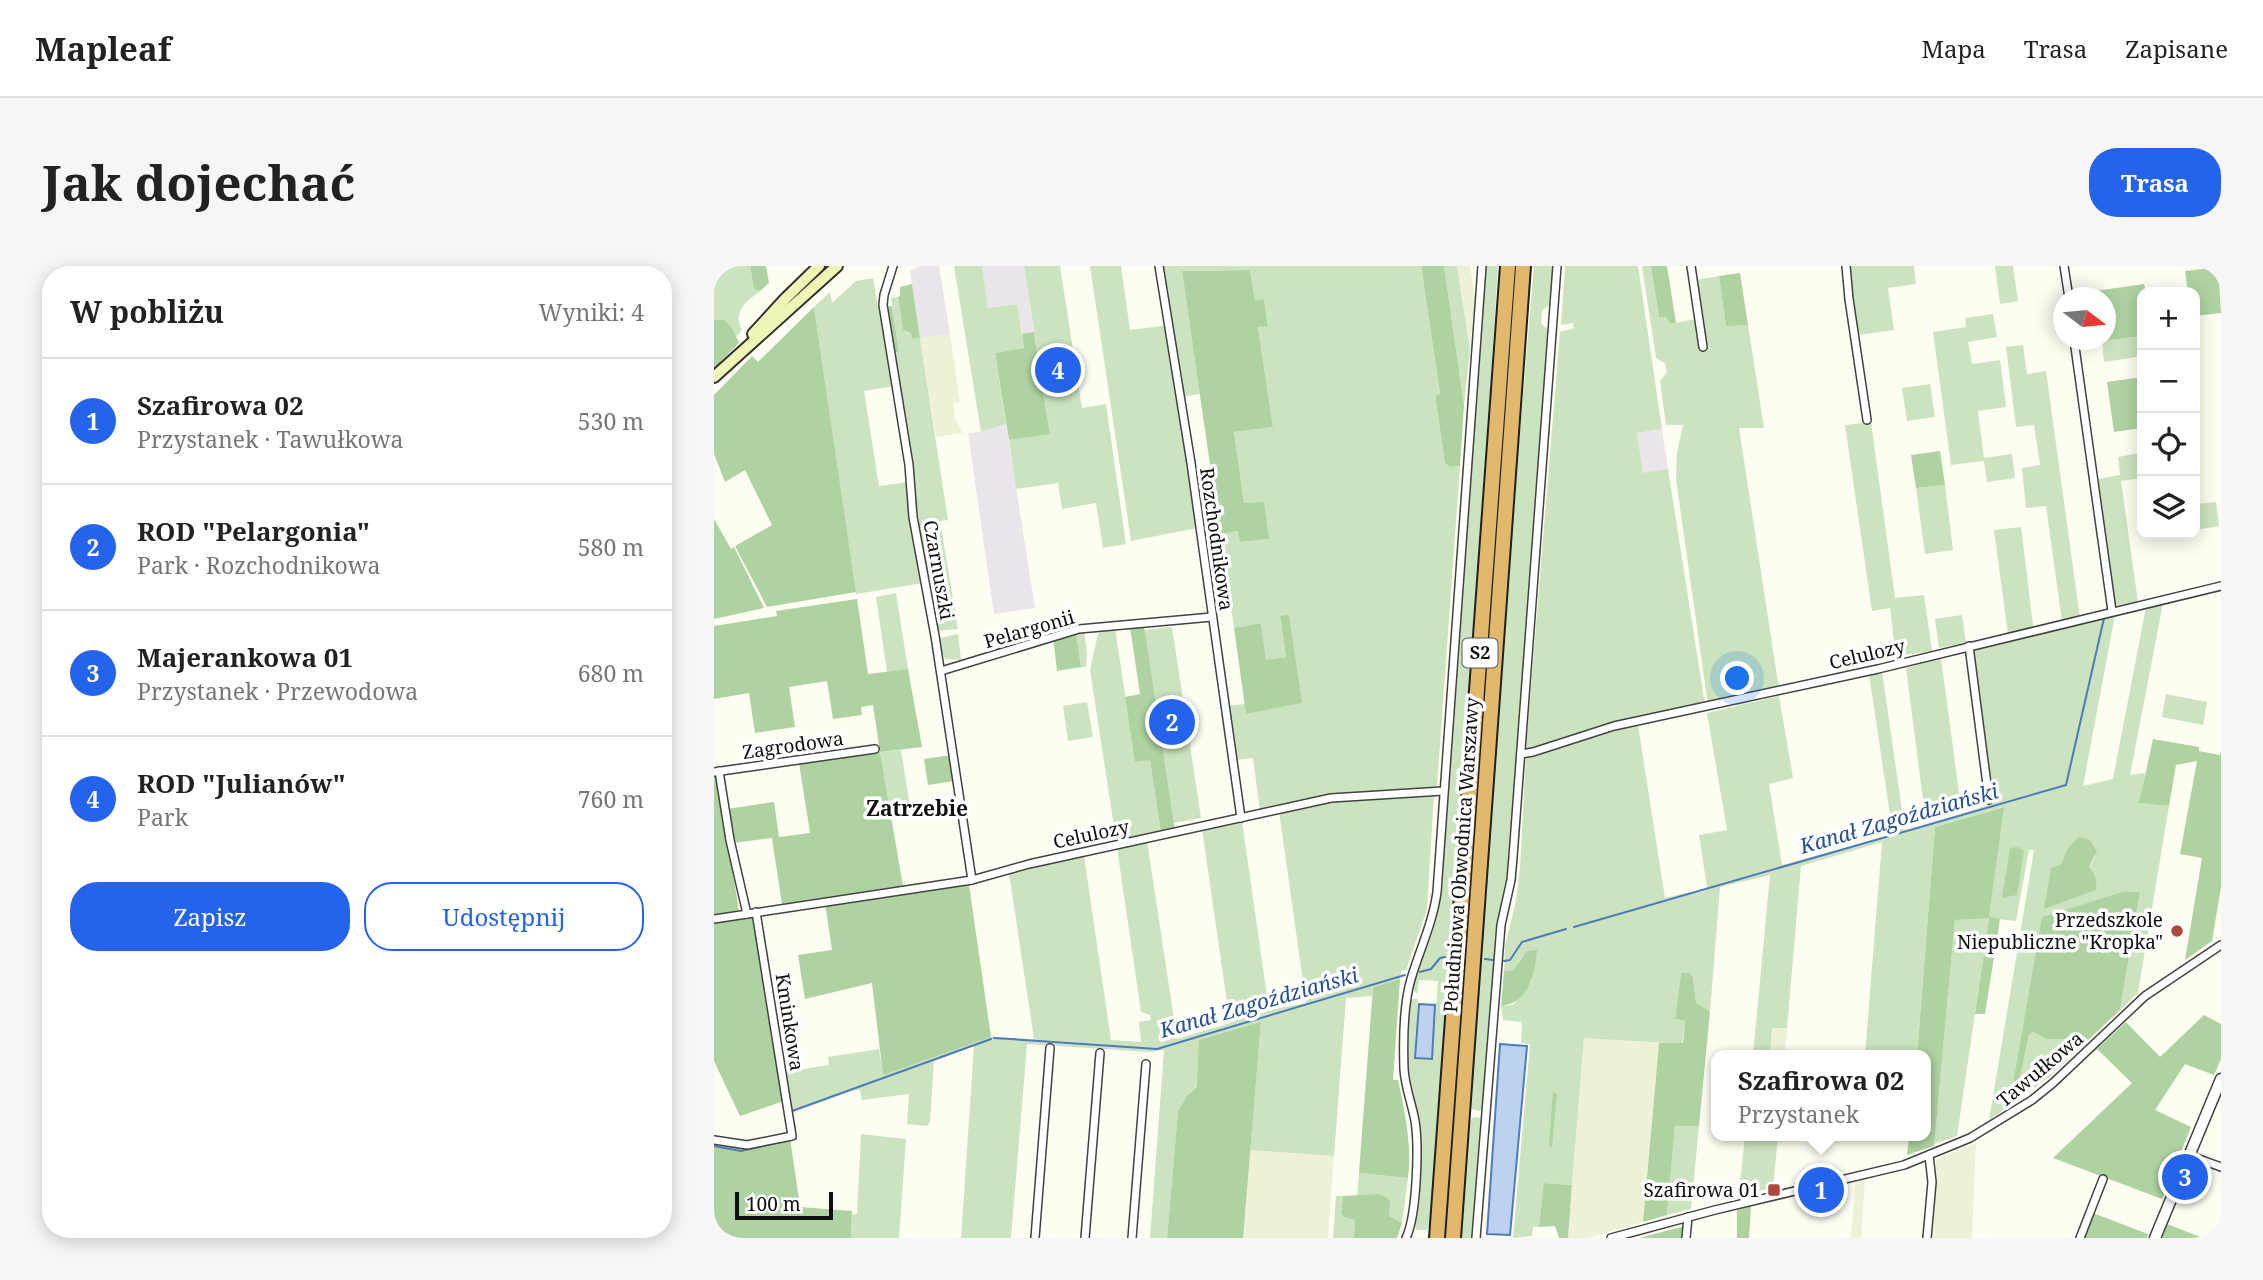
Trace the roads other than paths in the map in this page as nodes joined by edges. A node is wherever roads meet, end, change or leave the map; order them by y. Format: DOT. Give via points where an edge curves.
graph roads {
  1 [pos="819,266"];
  2 [pos="837,266"];
  3 [pos="892,266"];
  4 [pos="1159,266"];
  5 [pos="1482,266"];
  6 [pos="1508,266"];
  7 [pos="1523,266"];
  8 [pos="1557,266"];
  9 [pos="1691,266"];
  10 [pos="1846,266"];
  11 [pos="2064,266"];
  12 [pos="2067,287"];
  13 [pos="1703,347"];
  14 [pos="2075,350"];
  15 [pos="738,353"];
  16 [pos="714,377"];
  17 [pos="1867,420"];
  18 [pos="2221,586"];
  19 [pos="2109,612"];
  20 [pos="1212,617"];
  21 [pos="1969,646"];
  22 [pos="941,671"];
  23 [pos="876,749"];
  24 [pos="1521,754"];
  25 [pos="717,771"];
  26 [pos="1443,791"];
  27 [pos="1989,800"];
  28 [pos="1241,818"];
  29 [pos="972,880"];
  30 [pos="756,912"];
  31 [pos="747,914"];
  32 [pos="714,919"];
  33 [pos="2221,945"];
  34 [pos="1050,1048"];
  35 [pos="1100,1053"];
  36 [pos="1146,1064"];
  37 [pos="2221,1079"];
  38 [pos="714,1140"];
  39 [pos="1929,1155"];
  40 [pos="2188,1155"];
  41 [pos="2221,1167"];
  42 [pos="2103,1179"];
  43 [pos="1688,1217"];
  44 [pos="1035,1238"];
  45 [pos="1085,1238"];
  46 [pos="1132,1238"];
  47 [pos="1406,1238"];
  48 [pos="1437,1238"];
  49 [pos="1453,1238"];
  50 [pos="1476,1238"];
  51 [pos="1611,1238"];
  52 [pos="1686,1238"];
  53 [pos="1927,1238"];
  54 [pos="2080,1238"];
  55 [pos="2155,1238"];
  1 -- 15 [label="main road"];
  2 -- 15 [label="main road"];
  3 -- 22 [label="street, Czarnuszki" via="883,301"];
  4 -- 20 [label="street, Rozchodnikowa"];
  5 -- 26 [label="street"];
  6 -- 48 [label="highway, Południowa Obwodnica Warszawy / S2"];
  7 -- 49 [label="highway, Południowa Obwodnica Warszawy / S2"];
  8 -- 24 [label="street"];
  9 -- 13 [label="street"];
  10 -- 17 [label="street"];
  11 -- 12 [label="street"];
  14 -- 19 [label="street"];
  15 -- 16 [label="main road"];
  18 -- 19 [label="street, Celulozy"];
  19 -- 21 [label="street, Celulozy"];
  20 -- 22 [label="street, Pelargonii" via="1079,629"];
  20 -- 28 [label="street, Rozchodnikowa"];
  21 -- 24 [label="street, Celulozy" via="1614,726"];
  21 -- 27 [label="street"];
  22 -- 29 [label="street, Czarnuszki"];
  23 -- 25 [label="street, Zagrodowa"];
  24 -- 50 [label="street" via="1511,880 1500,935"];
  25 -- 31 [label="street"];
  26 -- 28 [label="street, Celulozy" via="1331,798"];
  26 -- 47 [label="street" via="1435,906 1406,1005 1404,1069 1417,1152"];
  28 -- 29 [label="street, Celulozy"];
  29 -- 30 [label="street, Celulozy"];
  30 -- 31 [label="street, Celulozy"];
  30 -- 38 [label="street, Kminkowa" via="792,1136 747,1145"];
  31 -- 32 [label="street"];
  33 -- 39 [label="street, Tawułkowa" via="2145,996 2032,1100 1986,1130"];
  34 -- 44 [label="street"];
  35 -- 45 [label="street"];
  36 -- 46 [label="street"];
  37 -- 40 [label="street"];
  39 -- 43 [label="street, Tawułkowa"];
  39 -- 53 [label="street" via="1932,1182"];
  40 -- 41 [label="street"];
  40 -- 55 [label="street"];
  42 -- 54 [label="street"];
  43 -- 51 [label="street, Tawułkowa"];
  43 -- 52 [label="street"];
}
